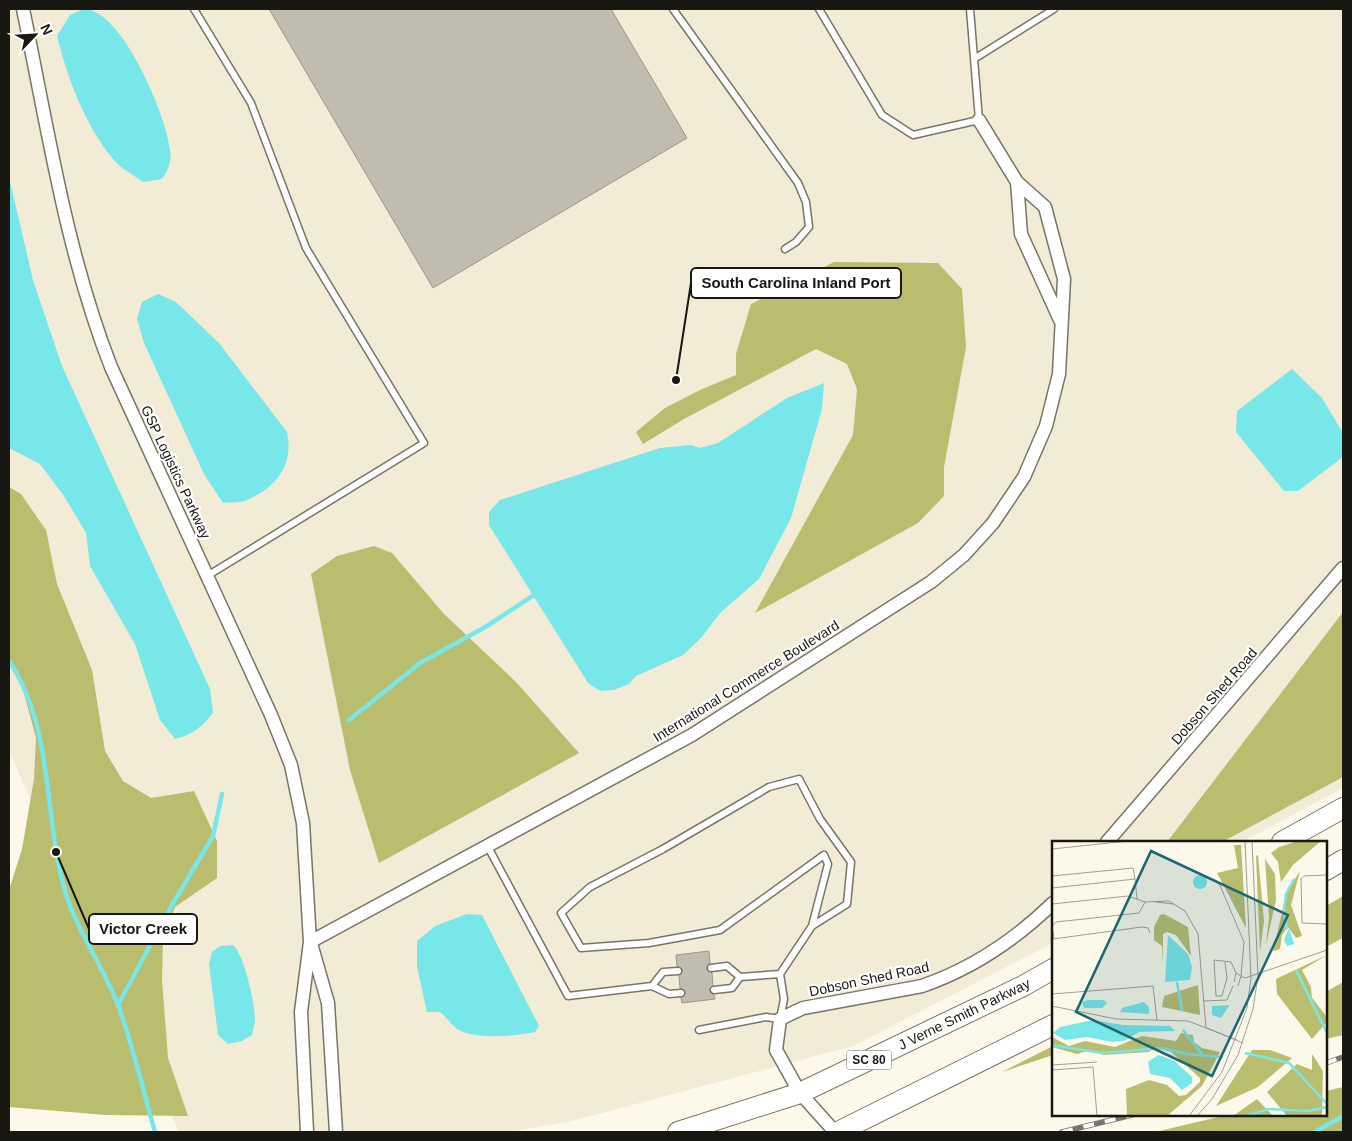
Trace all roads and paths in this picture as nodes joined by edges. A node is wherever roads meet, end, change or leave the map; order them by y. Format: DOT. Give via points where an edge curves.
graph roads {
  1 [pos="23,9"];
  2 [pos="194,9"];
  3 [pos="673,9"];
  4 [pos="820,9"];
  5 [pos="970,9"];
  6 [pos="1054,9"];
  7 [pos="974,59"];
  8 [pos="980,120"];
  9 [pos="1017,182"];
  10 [pos="785,249"];
  11 [pos="1062,325"];
  12 [pos="1343,568"];
  13 [pos="207,576"];
  14 [pos="1343,808"];
  15 [pos="1108,841"];
  16 [pos="1284,841"];
  17 [pos="488,847"];
  18 [pos="1343,860"];
  19 [pos="1327,869"];
  20 [pos="1052,904"];
  21 [pos="812,926"];
  22 [pos="310,942"];
  23 [pos="711,968"];
  24 [pos="1052,970"];
  25 [pos="678,971"];
  26 [pos="780,974"];
  27 [pos="740,977"];
  28 [pos="652,986"];
  29 [pos="714,990"];
  30 [pos="680,993"];
  31 [pos="780,1019"];
  32 [pos="1052,1025"];
  33 [pos="699,1030"];
  34 [pos="800,1093"];
  35 [pos="307,1132"];
  36 [pos="336,1132"];
  37 [pos="678,1132"];
  38 [pos="836,1132"];
  1 -- 13 [label="street, GSP Logistics Parkway" via="85,297 111,367"];
  2 -- 13 [label="lane" via="251,104 306,248 424,443"];
  3 -- 10 [label="lane" via="798,183 806,202 809,227"];
  4 -- 8 [label="lane" via="882,114 914,135"];
  5 -- 7 [label="lane"];
  6 -- 7 [label="lane"];
  7 -- 8 [label="lane"];
  8 -- 9 [label="street, International Commerce Boulevard"];
  9 -- 11 [label="street, International Commerce Boulevard" via="1021,234"];
  9 -- 11 [label="street, International Commerce Boulevard" via="1045,207 1064,279"];
  11 -- 17 [label="street, International Commerce Boulevard" via="1058,374 1046,426 1024,476 993,523 964,555 931,582 692,735"];
  12 -- 15 [label="street, Dobson Shed Road"];
  13 -- 22 [label="street, GSP Logistics Parkway" via="291,765 303,823"];
  14 -- 16 [label="main road"];
  17 -- 22 [label="street, International Commerce Boulevard"];
  17 -- 28 [label="lane" via="568,996"];
  18 -- 19 [label="main road"];
  20 -- 31 [label="street, Dobson Shed Road" via="1010,940 939,980 803,1008"];
  21 -- 21 [label="lane" via="828,864 824,855 720,930 649,943 581,948 561,913 590,887 769,787 799,779 820,818 851,862 848,904"];
  21 -- 26 [label="lane"];
  22 -- 35 [label="street, GSP Logistics Parkway" via="301,1012"];
  22 -- 36 [label="street, GSP Logistics Parkway" via="328,1003"];
  23 -- 27 [label="lane" via="727,966"];
  24 -- 34 [label="main road, J Verne Smith Parkway / SC 80"];
  25 -- 28 [label="lane" via="663,972"];
  26 -- 27 [label="lane"];
  26 -- 31 [label="lane" via="784,999"];
  27 -- 29 [label="lane" via="732,988"];
  28 -- 30 [label="lane" via="669,994"];
  31 -- 33 [label="lane" via="766,1017"];
  31 -- 34 [label="street" via="776,1050"];
  32 -- 38 [label="main road"];
  34 -- 37 [label="main road, J Verne Smith Parkway / SC 80"];
  34 -- 38 [label="street"];
}
